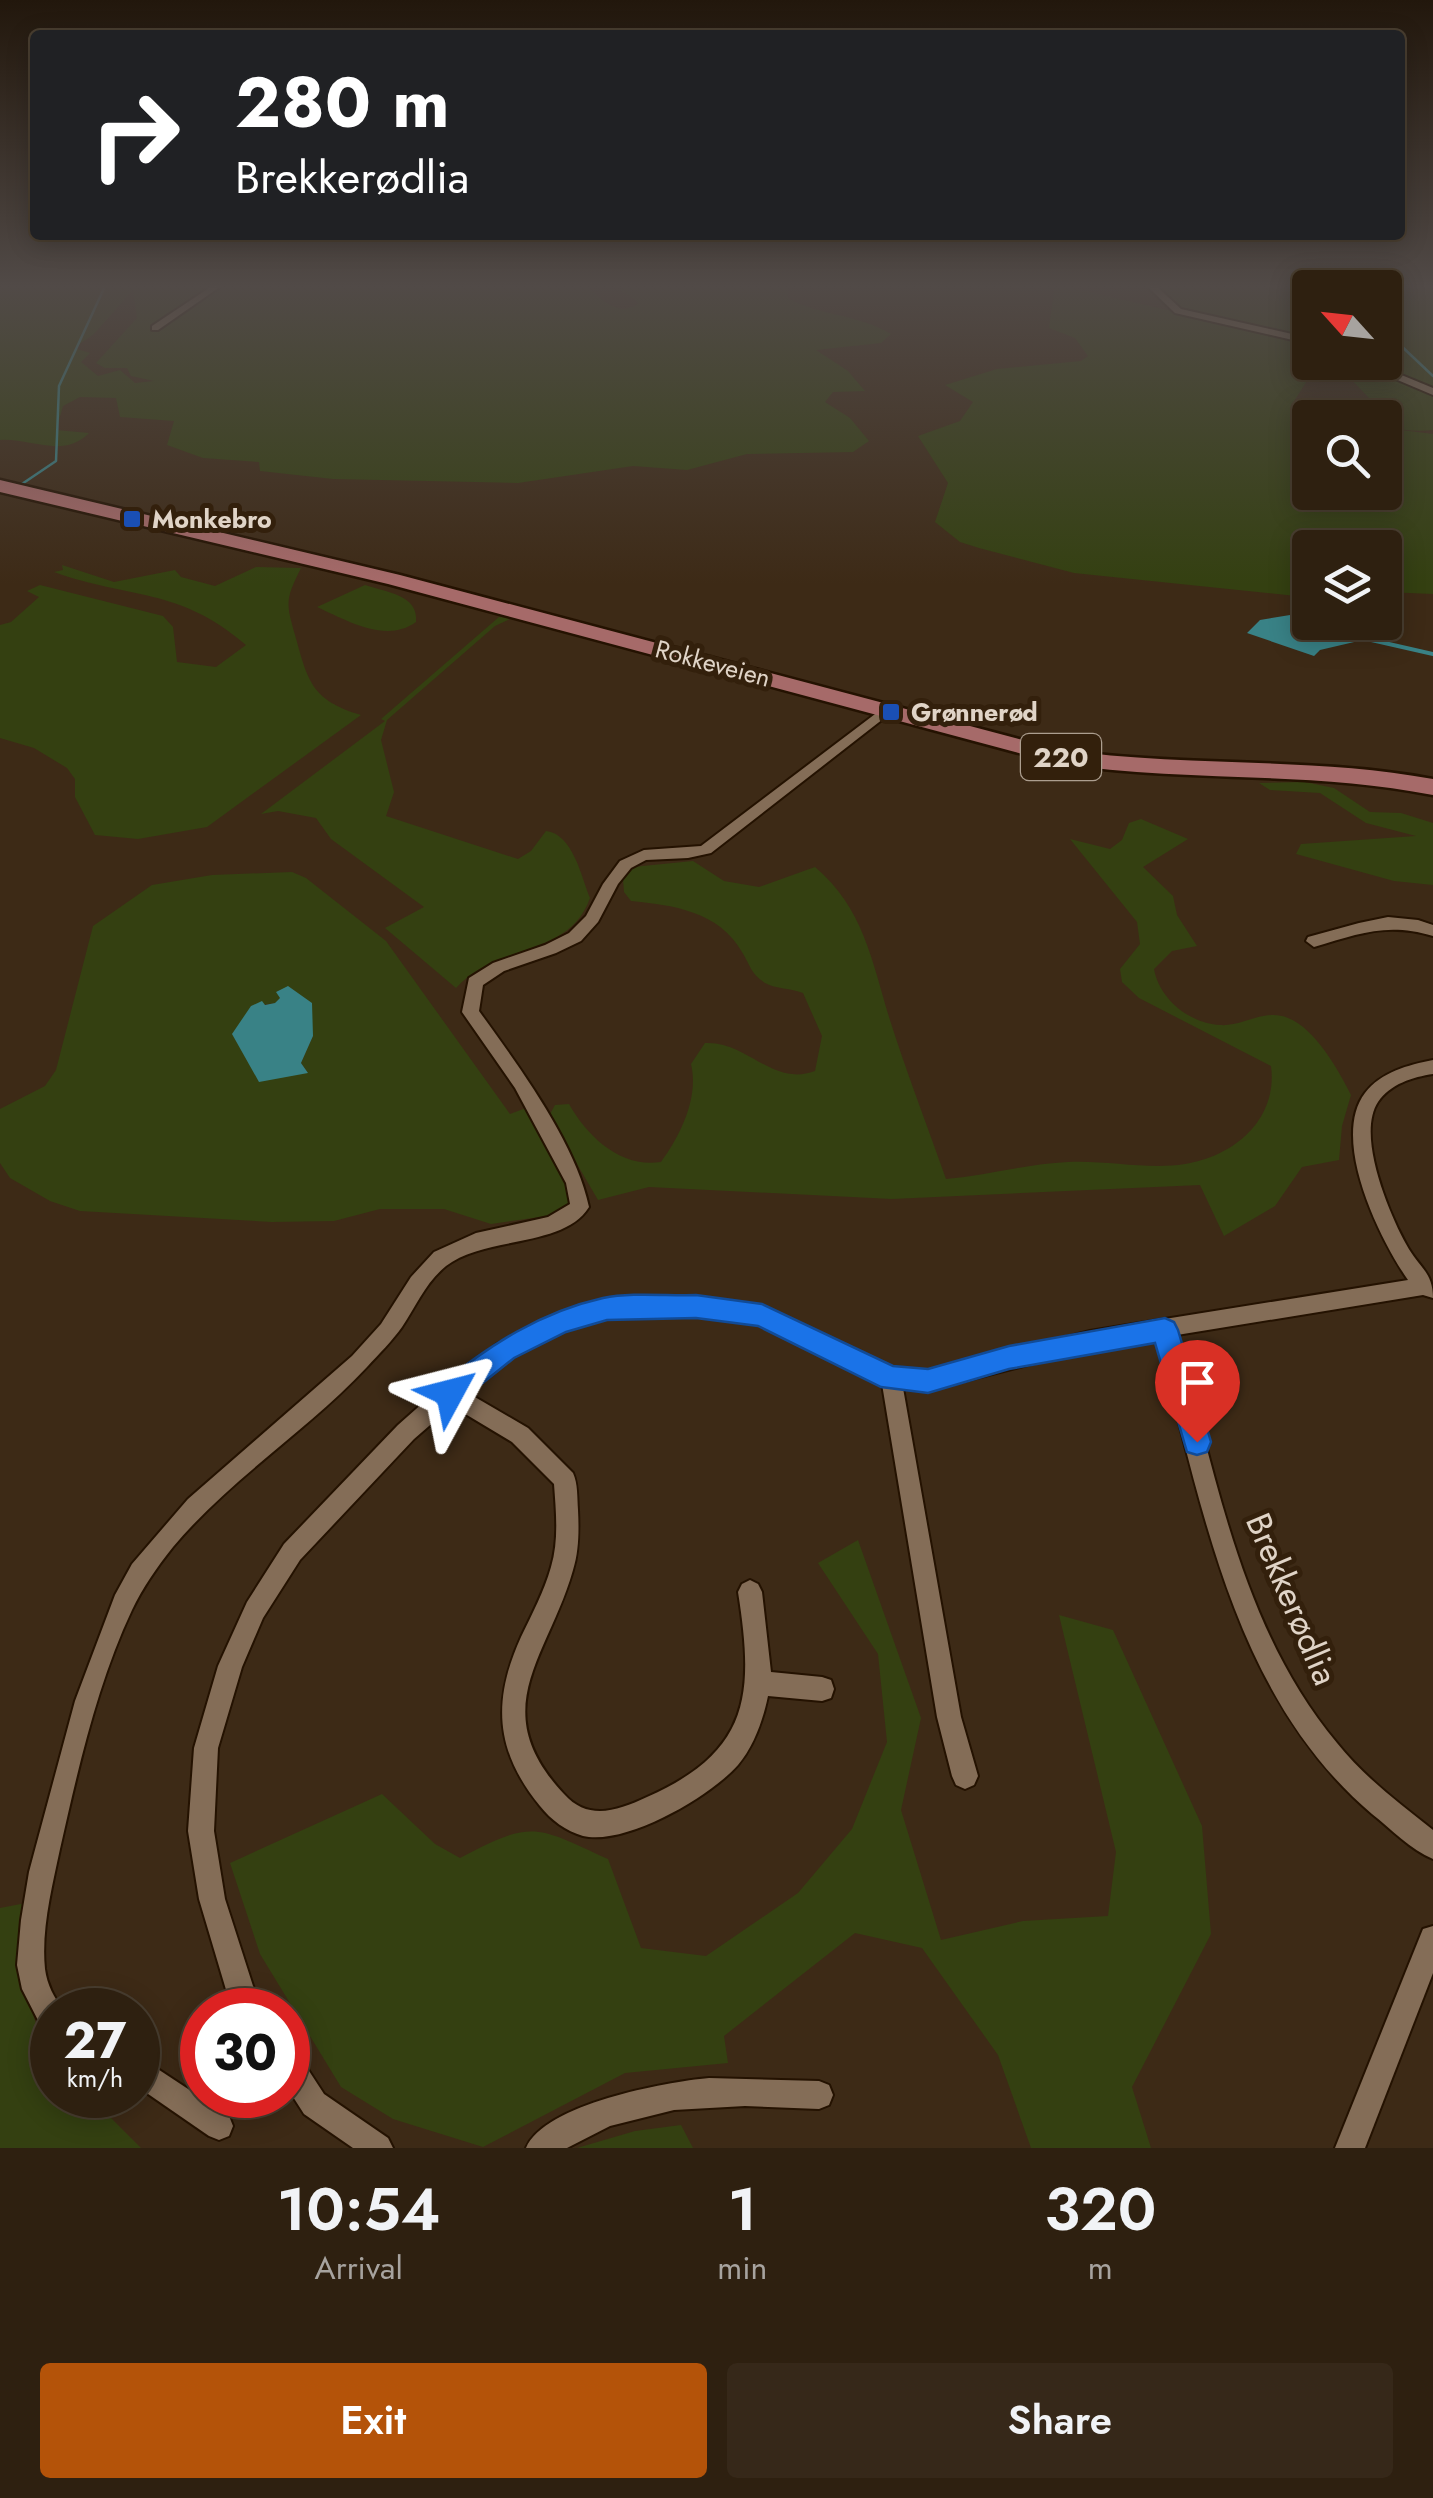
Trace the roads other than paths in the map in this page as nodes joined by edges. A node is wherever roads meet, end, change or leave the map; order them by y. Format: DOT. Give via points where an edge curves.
graph roads {
  1 [pos="9,488"];
  2 [pos="886,709"];
  3 [pos="1433,787"];
  4 [pos="1433,931"];
  5 [pos="1314,942"];
  6 [pos="1433,1067"];
  7 [pos="1428,1289"];
  8 [pos="1165,1330"];
  9 [pos="891,1378"];
  10 [pos="450,1393"];
  11 [pos="750,1592"];
  12 [pos="758,1683"];
  13 [pos="822,1689"];
  14 [pos="964,1776"];
  15 [pos="1433,1846"];
  16 [pos="1433,1939"];
  17 [pos="35,1988"];
  18 [pos="238,1988"];
  19 [pos="160,2085"];
  20 [pos="819,2094"];
  21 [pos="310,2098"];
  22 [pos="219,2126"];
  23 [pos="378,2148"];
  24 [pos="542,2148"];
  25 [pos="1350,2148"];
  1 -- 2 [label="main road, Rokkeveien / 220" via="375,575"];
  2 -- 3 [label="main road, Rokkeveien / 220" via="1108,766 1344,774"];
  2 -- 17 [label="street" via="724,839 690,855 639,856 621,866 593,920 576,937 502,964 475,982 470,1012 522,1084 576,1183 580,1207 562,1222 480,1237 434,1263 388,1329 281,1434 182,1517 137,1576 100,1663 38,1898 30,1957"];
  4 -- 5 [label="street" via="1382,923"];
  6 -- 7 [label="street" via="1404,1072 1380,1089 1368,1100 1362,1126 1389,1237"];
  7 -- 8 [label="street"];
  8 -- 9 [label="street" via="1025,1354 928,1381"];
  8 -- 15 [label="street, Brekkerødlia" via="1242,1596 1280,1682 1353,1780"];
  9 -- 10 [label="street" via="762,1315 648,1306 607,1308 560,1322 504,1350"];
  9 -- 14 [label="street" via="948,1717"];
  10 -- 12 [label="street" via="520,1435 566,1480 569,1536 562,1573 512,1700 515,1732 544,1794 580,1823 607,1826 672,1797 730,1754"];
  10 -- 18 [label="street" via="292,1552 230,1666 206,1748 201,1831"];
  11 -- 12 [label="street"];
  12 -- 13 [label="street"];
  16 -- 25 [label="street"];
  19 -- 22 [label="street"];
  20 -- 24 [label="street" via="726,2089 630,2101"];
  21 -- 23 [label="street"];
}
